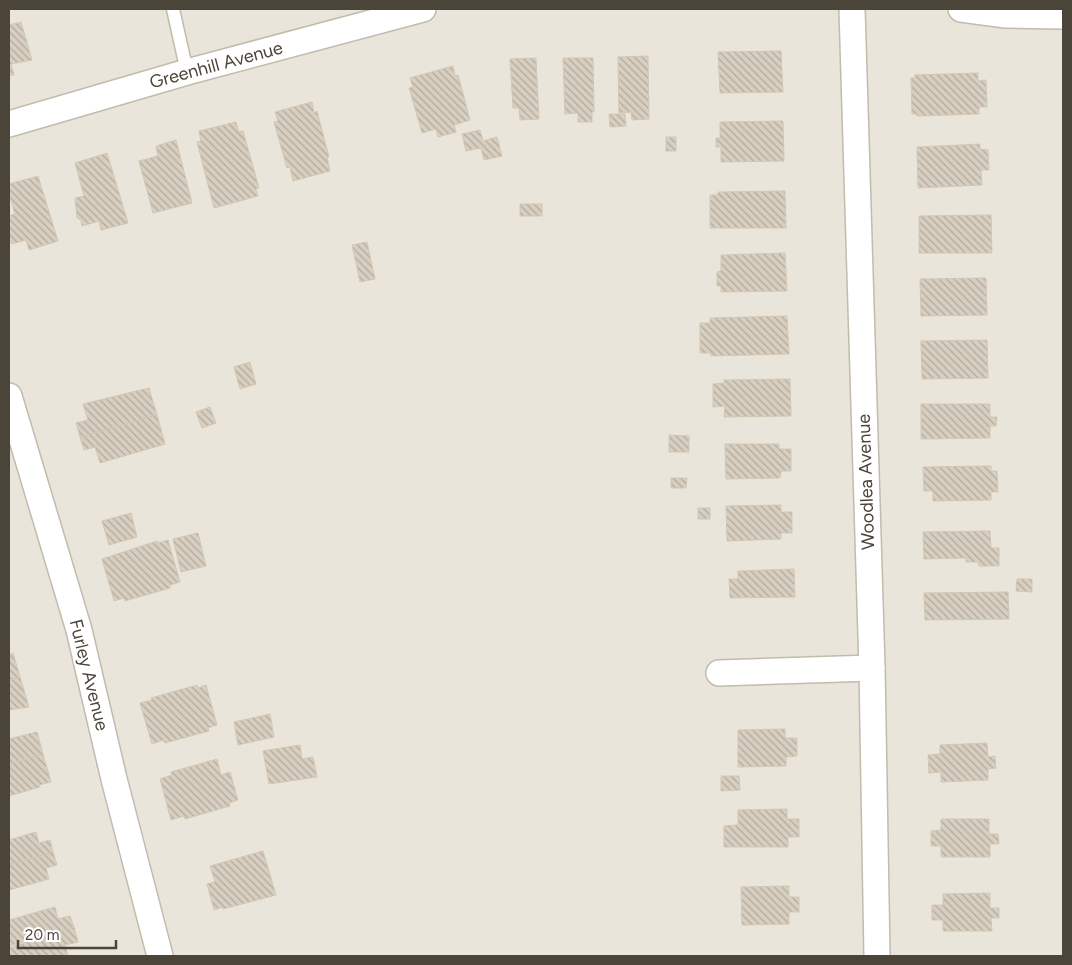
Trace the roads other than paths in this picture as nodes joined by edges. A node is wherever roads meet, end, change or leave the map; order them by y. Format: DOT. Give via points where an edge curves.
graph roads {
  1 [pos="173,9"];
  2 [pos="423,9"];
  3 [pos="852,9"];
  4 [pos="961,9"];
  5 [pos="1063,16"];
  6 [pos="187,72"];
  7 [pos="9,124"];
  8 [pos="9,396"];
  9 [pos="872,668"];
  10 [pos="719,673"];
  11 [pos="160,956"];
  12 [pos="877,956"];
  1 -- 6 [label="lane"];
  2 -- 6 [label="street, Greenhill Avenue"];
  3 -- 9 [label="street, Woodlea Avenue"];
  4 -- 5 [label="street" via="1006,15"];
  6 -- 7 [label="street, Greenhill Avenue"];
  8 -- 11 [label="street, Furley Avenue" via="79,630"];
  9 -- 10 [label="street"];
  9 -- 12 [label="street, Woodlea Avenue"];
}
